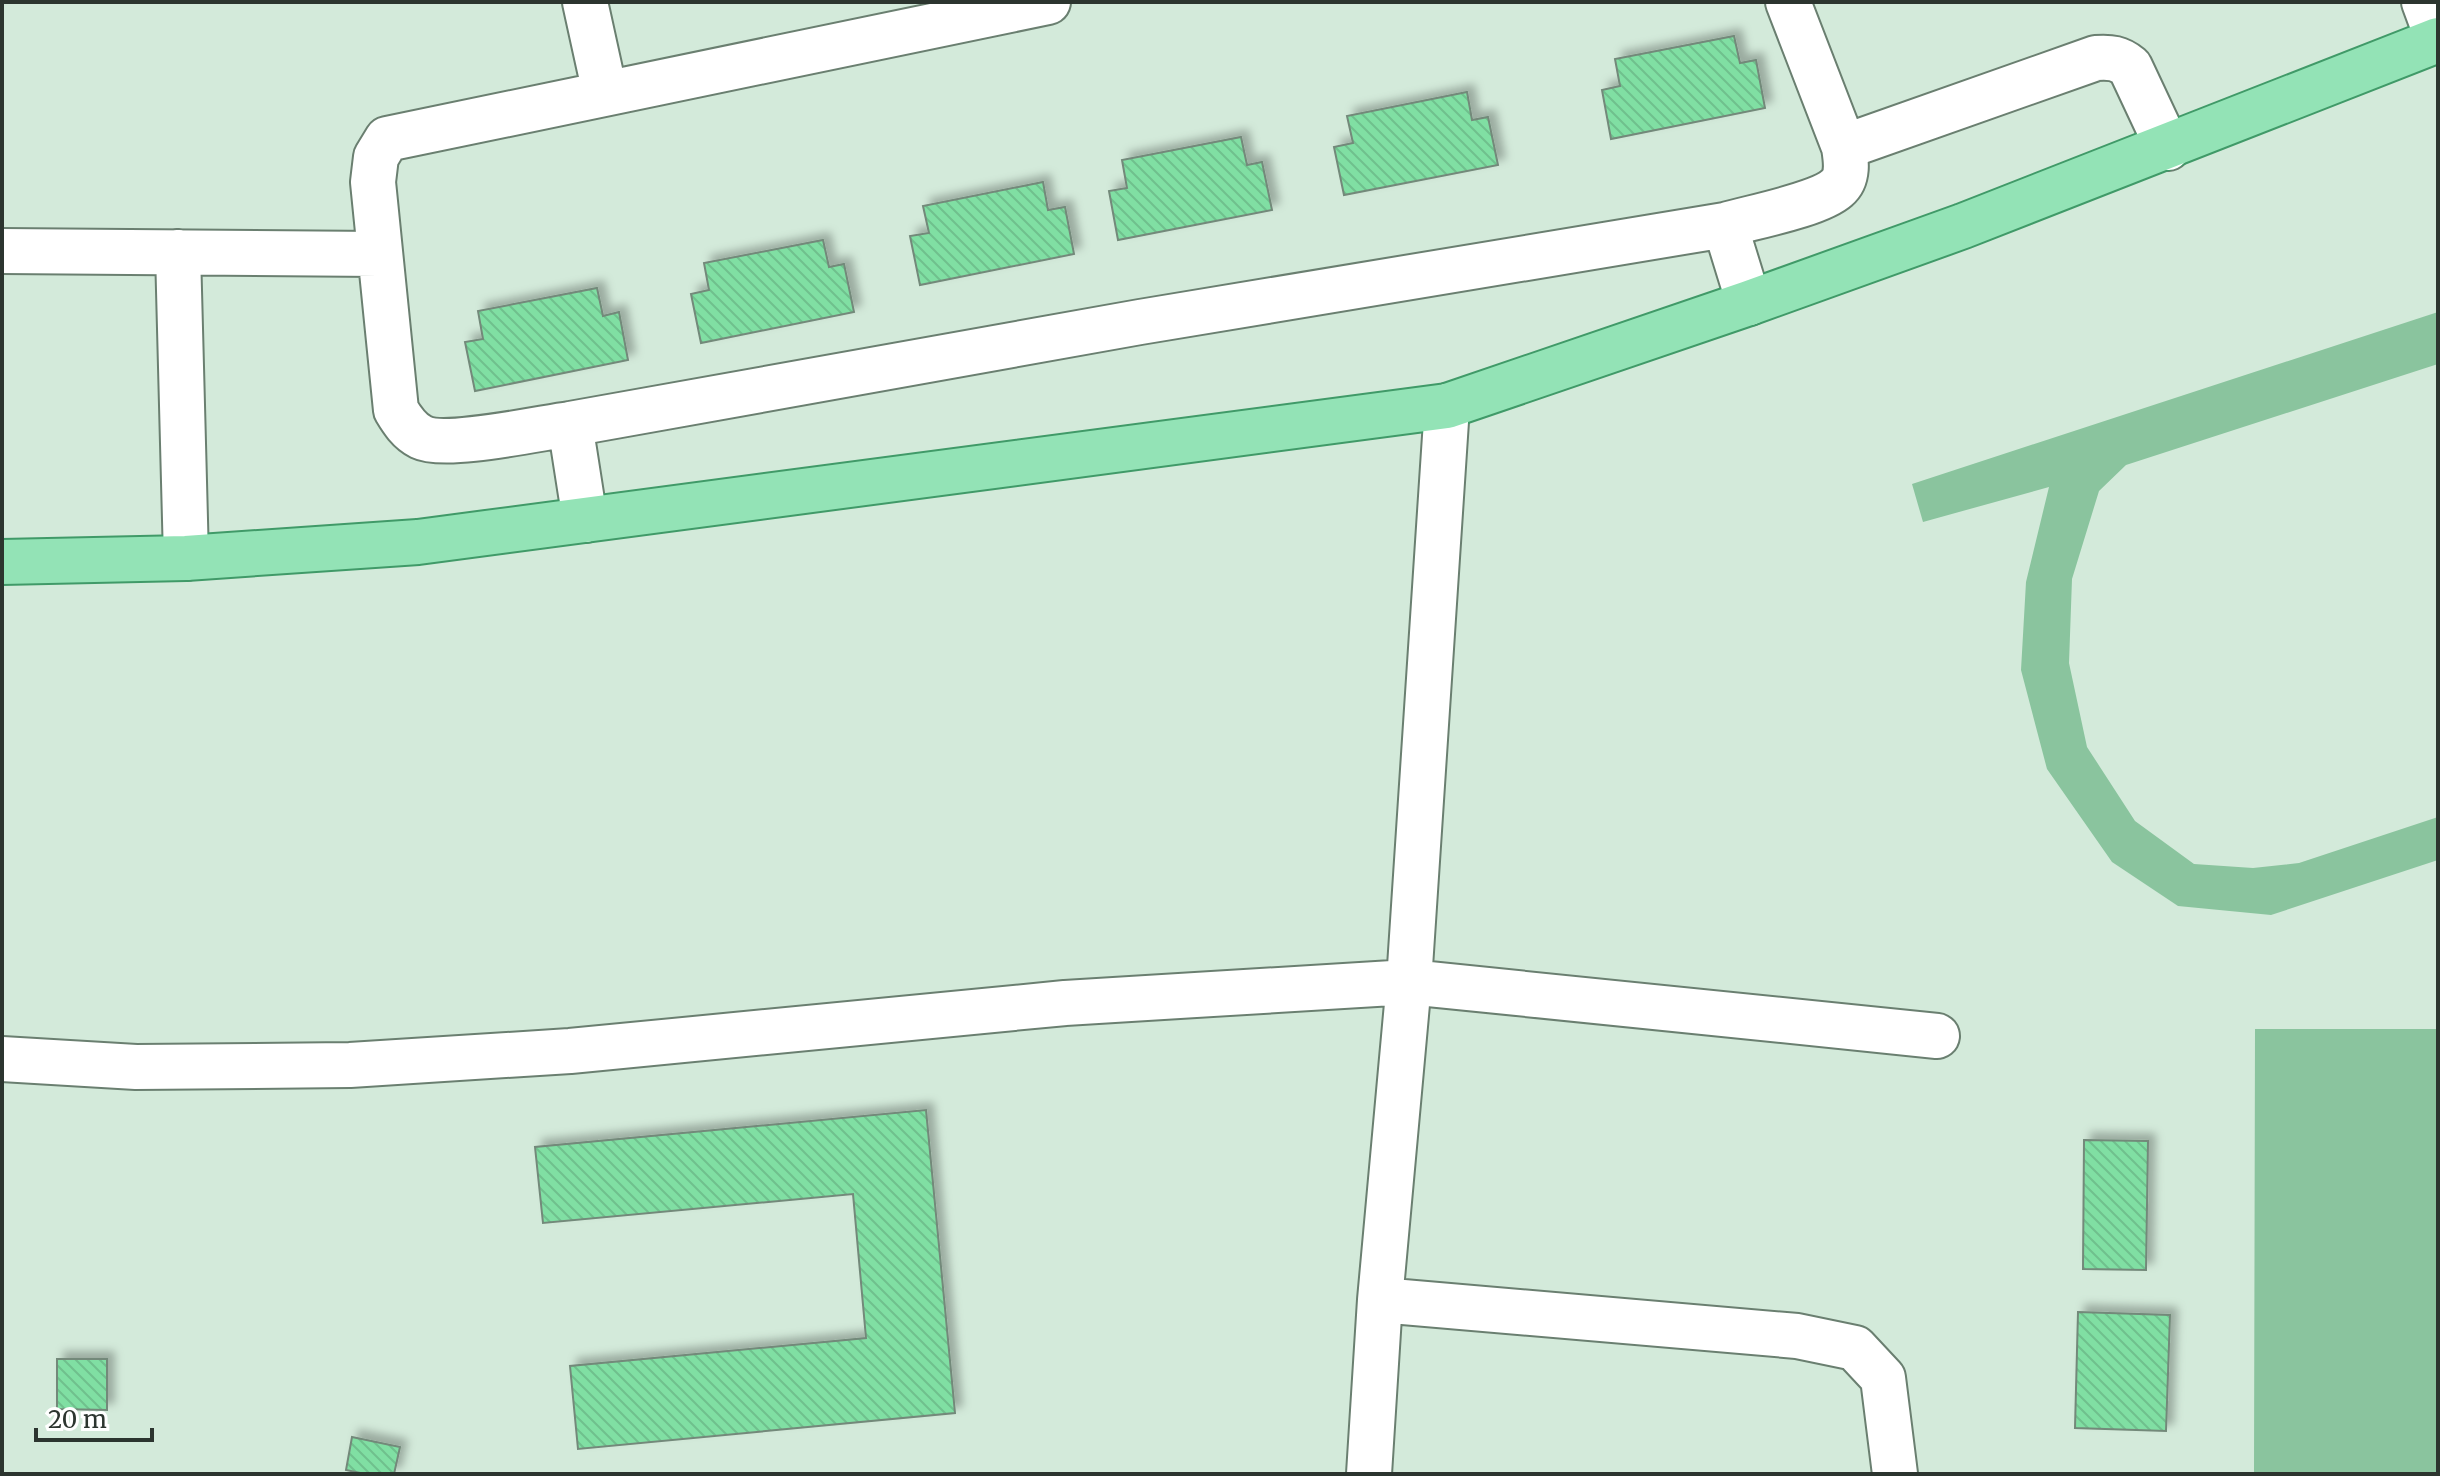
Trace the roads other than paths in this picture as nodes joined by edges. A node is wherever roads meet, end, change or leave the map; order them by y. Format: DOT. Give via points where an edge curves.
graph roads {
  1 [pos="585,2"];
  2 [pos="1048,2"];
  3 [pos="1788,2"];
  4 [pos="2424,2"];
  5 [pos="2438,40"];
  6 [pos="605,93"];
  7 [pos="1844,147"];
  8 [pos="2168,148"];
  9 [pos="1725,225"];
  10 [pos="2,251"];
  11 [pos="178,252"];
  12 [pos="379,254"];
  13 [pos="1749,303"];
  14 [pos="1447,406"];
  15 [pos="570,424"];
  16 [pos="585,520"];
  17 [pos="186,558"];
  18 [pos="2,562"];
  19 [pos="1409,982"];
  20 [pos="1937,1036"];
  21 [pos="2,1059"];
  22 [pos="1380,1300"];
  23 [pos="1369,1474"];
  24 [pos="1895,1474"];
  1 -- 6 [label="street"];
  2 -- 6 [label="street"];
  3 -- 7 [label="street"];
  4 -- 5 [label="street"];
  5 -- 8 [label="main road"];
  6 -- 12 [label="street" via="387,139 376,157 373,182"];
  7 -- 8 [label="street" via="2109,57 2130,67"];
  7 -- 9 [label="street" via="1839,187 1821,198"];
  8 -- 13 [label="main road"];
  9 -- 13 [label="street"];
  9 -- 15 [label="street"];
  10 -- 11 [label="street"];
  11 -- 12 [label="street"];
  11 -- 17 [label="street"];
  12 -- 15 [label="street" via="396,410 406,426 422,438 446,441"];
  13 -- 14 [label="main road"];
  14 -- 16 [label="main road"];
  14 -- 19 [label="street"];
  15 -- 16 [label="street"];
  16 -- 17 [label="main road" via="418,542"];
  17 -- 18 [label="main road"];
  19 -- 20 [label="street"];
  19 -- 21 [label="street" via="1065,1003 570,1051 350,1065 136,1067"];
  19 -- 22 [label="street"];
  22 -- 23 [label="street"];
  22 -- 24 [label="street" via="1797,1336 1855,1348 1883,1378"];
}
